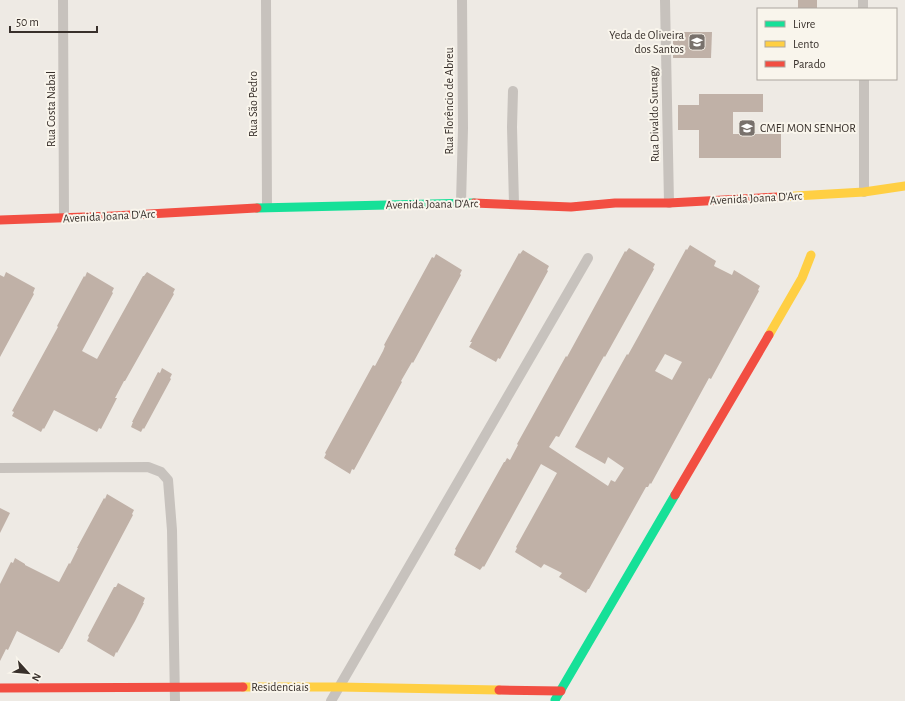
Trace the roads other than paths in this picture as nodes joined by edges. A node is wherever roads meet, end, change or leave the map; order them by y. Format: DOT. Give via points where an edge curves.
graph roads {
  1 [pos="63,0"];
  2 [pos="266,0"];
  3 [pos="462,0"];
  4 [pos="665,0"];
  5 [pos="864,80"];
  6 [pos="513,91"];
  7 [pos="905,186"];
  8 [pos="864,192"];
  9 [pos="669,202"];
  10 [pos="461,203"];
  11 [pos="514,204"];
  12 [pos="267,207"];
  13 [pos="64,218"];
  14 [pos="0,220"];
  15 [pos="811,255"];
  16 [pos="588,258"];
  17 [pos="0,468"];
  18 [pos="339,687"];
  19 [pos="0,688"];
  20 [pos="175,688"];
  21 [pos="561,691"];
  22 [pos="175,701"];
  23 [pos="331,701"];
  24 [pos="555,701"];
  1 -- 13 [label="street, Rua Costa Nabal"];
  2 -- 12 [label="street, Rua São Pedro"];
  3 -- 10 [label="street, Rua Florêncio de Abreu"];
  4 -- 9 [label="street, Rua Divaldo Suruagy"];
  5 -- 8 [label="street"];
  6 -- 11 [label="street"];
  7 -- 8 [label="street, Avenida Joana D'Arc"];
  8 -- 9 [label="street, Avenida Joana D'Arc"];
  9 -- 11 [label="street, Avenida Joana D'Arc" via="571,207"];
  10 -- 11 [label="street, Avenida Joana D'Arc"];
  10 -- 12 [label="street, Avenida Joana D'Arc"];
  12 -- 13 [label="street, Avenida Joana D'Arc"];
  13 -- 14 [label="street, Avenida Joana D'Arc"];
  15 -- 21 [label="street" via="802,278"];
  16 -- 18 [label="street"];
  17 -- 20 [label="street" via="148,467 162,472 168,480 172,530"];
  18 -- 20 [label="street, Residenciais"];
  18 -- 21 [label="street, Residenciais"];
  18 -- 23 [label="street"];
  19 -- 20 [label="street, Residenciais"];
  20 -- 22 [label="street"];
  21 -- 24 [label="street"];
}
